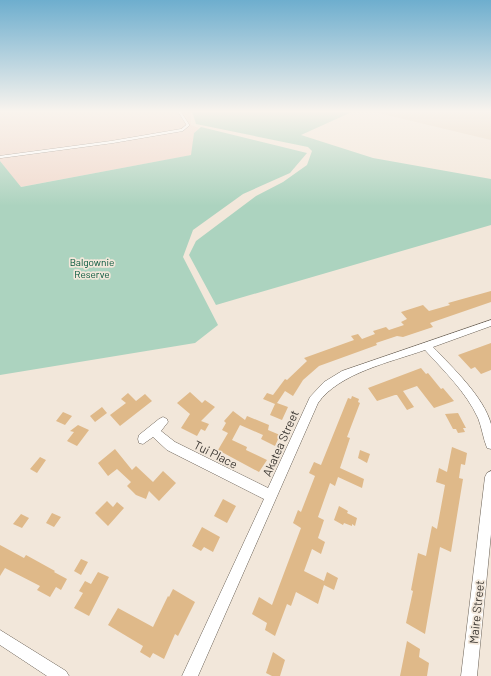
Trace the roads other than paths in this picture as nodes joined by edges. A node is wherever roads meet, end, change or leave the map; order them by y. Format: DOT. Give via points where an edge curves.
graph roads {
  1 [pos="108,143"];
  2 [pos="0,157"];
  3 [pos="491,324"];
  4 [pos="426,346"];
  5 [pos="163,422"];
  6 [pos="153,431"];
  7 [pos="143,440"];
  8 [pos="491,444"];
  9 [pos="491,477"];
  10 [pos="271,496"];
  11 [pos="0,637"];
  12 [pos="61,676"];
  13 [pos="190,676"];
  14 [pos="469,676"];
  1 -- 2 [label="lane"];
  3 -- 4 [label="street, Akatea Street"];
  4 -- 8 [label="street" via="470,396 480,412"];
  4 -- 10 [label="street, Akatea Street" via="345,374 319,392"];
  5 -- 6 [label="street"];
  6 -- 7 [label="street"];
  6 -- 10 [label="street, Tui Place" via="171,446"];
  9 -- 14 [label="street, Maire Street"];
  10 -- 13 [label="street, Akatea Street"];
  11 -- 12 [label="street"];
}
